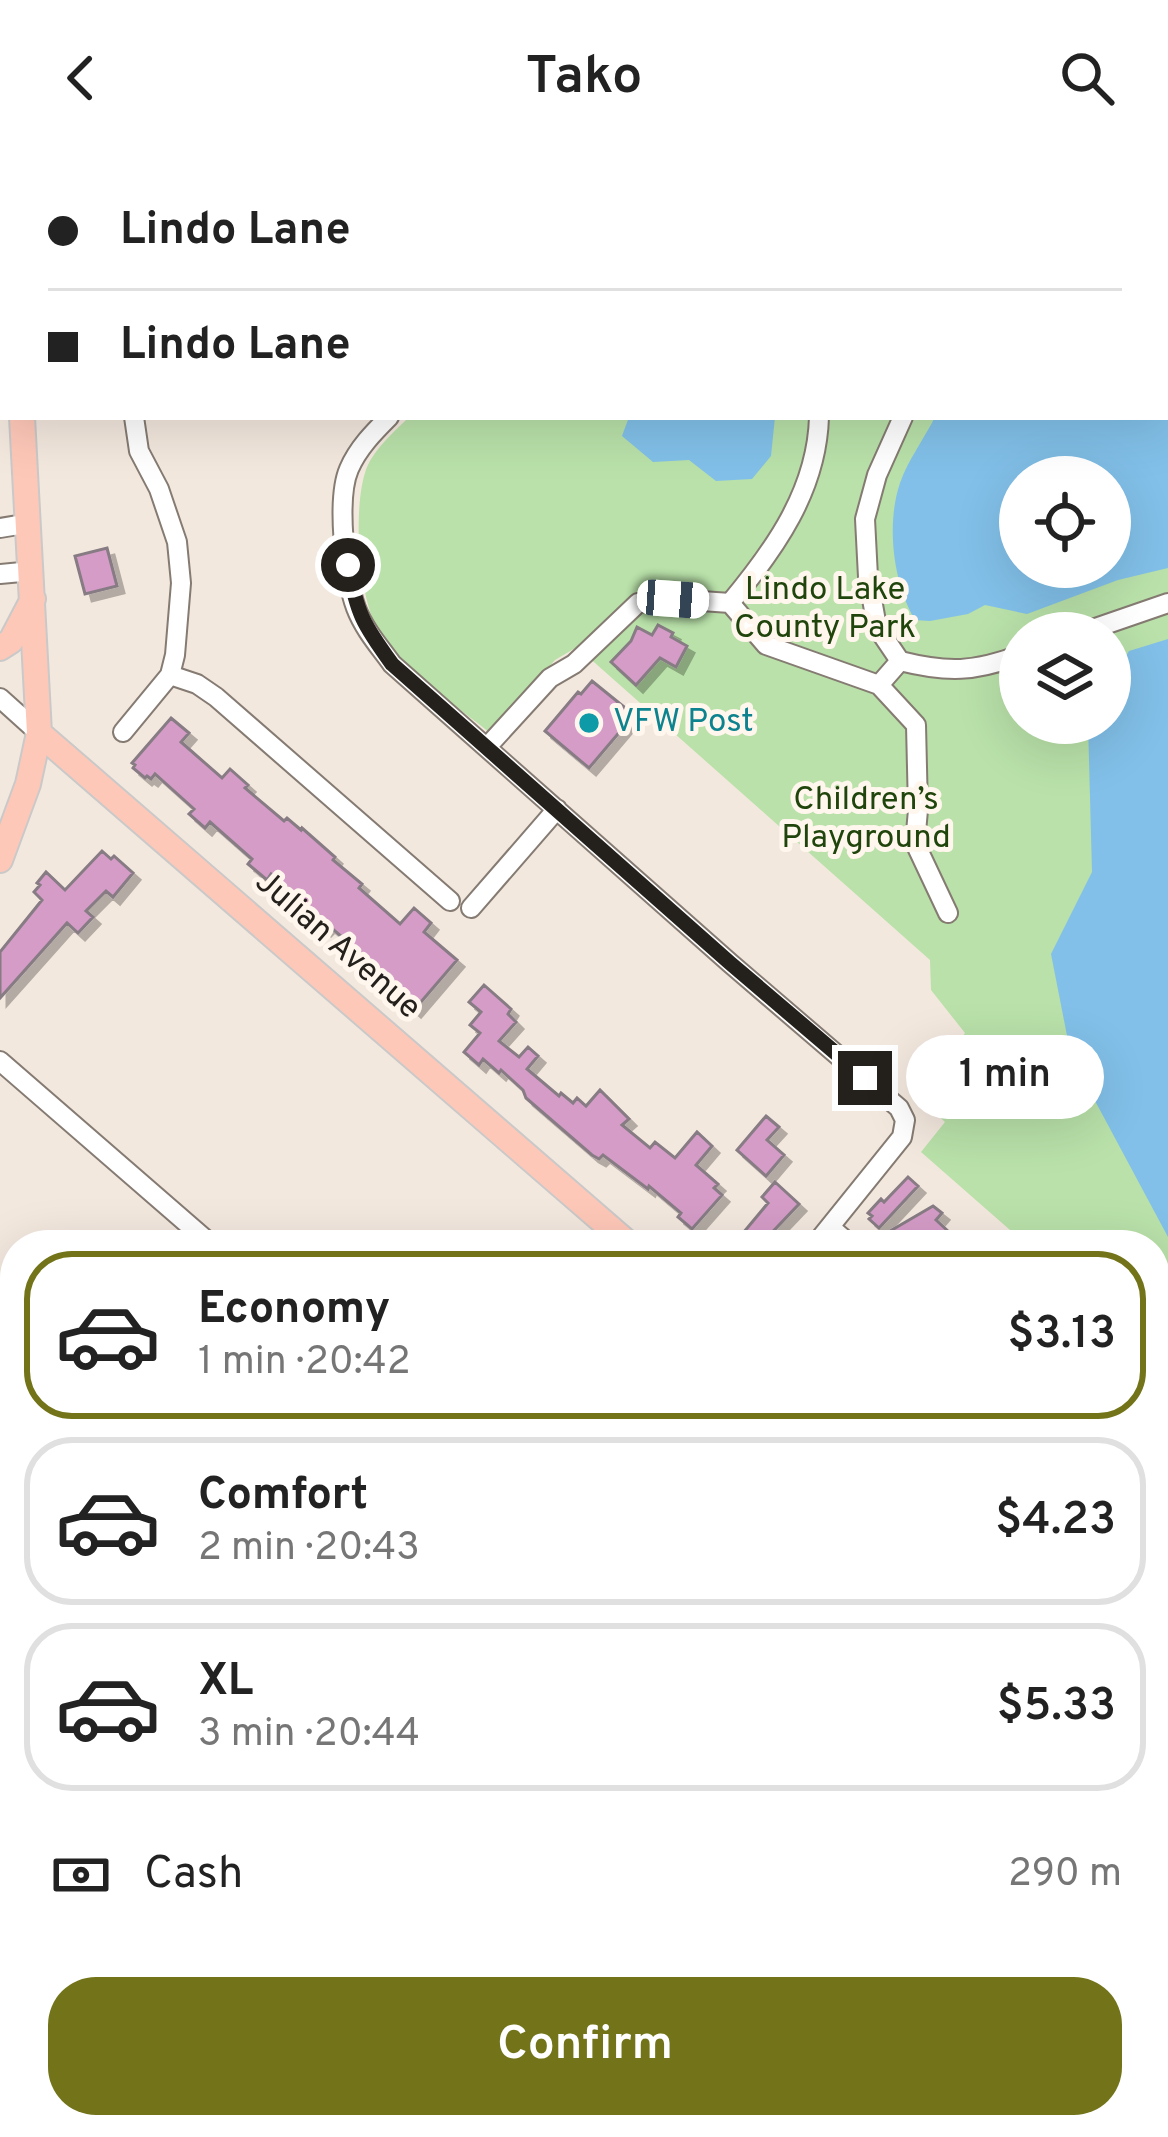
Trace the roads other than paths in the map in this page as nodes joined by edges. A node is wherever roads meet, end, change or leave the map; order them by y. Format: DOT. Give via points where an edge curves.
graph roads {
  1 [pos="22,420"];
  2 [pos="134,420"];
  3 [pos="386,420"];
  4 [pos="819,420"];
  5 [pos="902,420"];
  6 [pos="29,523"];
  7 [pos="0,527"];
  8 [pos="1,581"];
  9 [pos="33,584"];
  10 [pos="730,603"];
  11 [pos="1168,603"];
  12 [pos="1131,616"];
  13 [pos="0,648"];
  14 [pos="900,662"];
  15 [pos="999,663"];
  16 [pos="170,675"];
  17 [pos="879,686"];
  18 [pos="0,698"];
  19 [pos="123,732"];
  20 [pos="39,733"];
  21 [pos="488,747"];
  22 [pos="557,809"];
  23 [pos="0,860"];
  24 [pos="450,902"];
  25 [pos="471,908"];
  26 [pos="948,913"];
  27 [pos="0,1061"];
  28 [pos="830,1227"];
  29 [pos="195,1230"];
  30 [pos="613,1230"];
  31 [pos="827,1230"];
  32 [pos="834,1230"];
  1 -- 6 [label="main road"];
  2 -- 16 [label="street" via="182,583"];
  3 -- 21 [label="street" via="348,471 342,502 355,606 392,664"];
  4 -- 10 [label="street" via="800,502"];
  5 -- 14 [label="street" via="865,519 877,627"];
  6 -- 7 [label="street"];
  6 -- 9 [label="main road"];
  8 -- 9 [label="street"];
  9 -- 13 [label="main road" via="11,641"];
  9 -- 20 [label="main road"];
  10 -- 17 [label="street" via="766,645"];
  10 -- 21 [label="street" via="638,603 550,678"];
  11 -- 12 [label="street"];
  14 -- 15 [label="street" via="938,670"];
  14 -- 17 [label="street"];
  16 -- 19 [label="street"];
  16 -- 24 [label="street" via="216,697"];
  17 -- 26 [label="street" via="916,725 916,843"];
  18 -- 20 [label="street, Julian Avenue"];
  20 -- 23 [label="main road"];
  20 -- 30 [label="main road, Julian Avenue"];
  21 -- 22 [label="street"];
  22 -- 25 [label="street"];
  22 -- 28 [label="street" via="899,1108 902,1137"];
  27 -- 29 [label="street"];
  28 -- 31 [label="street"];
  28 -- 32 [label="street"];
}
